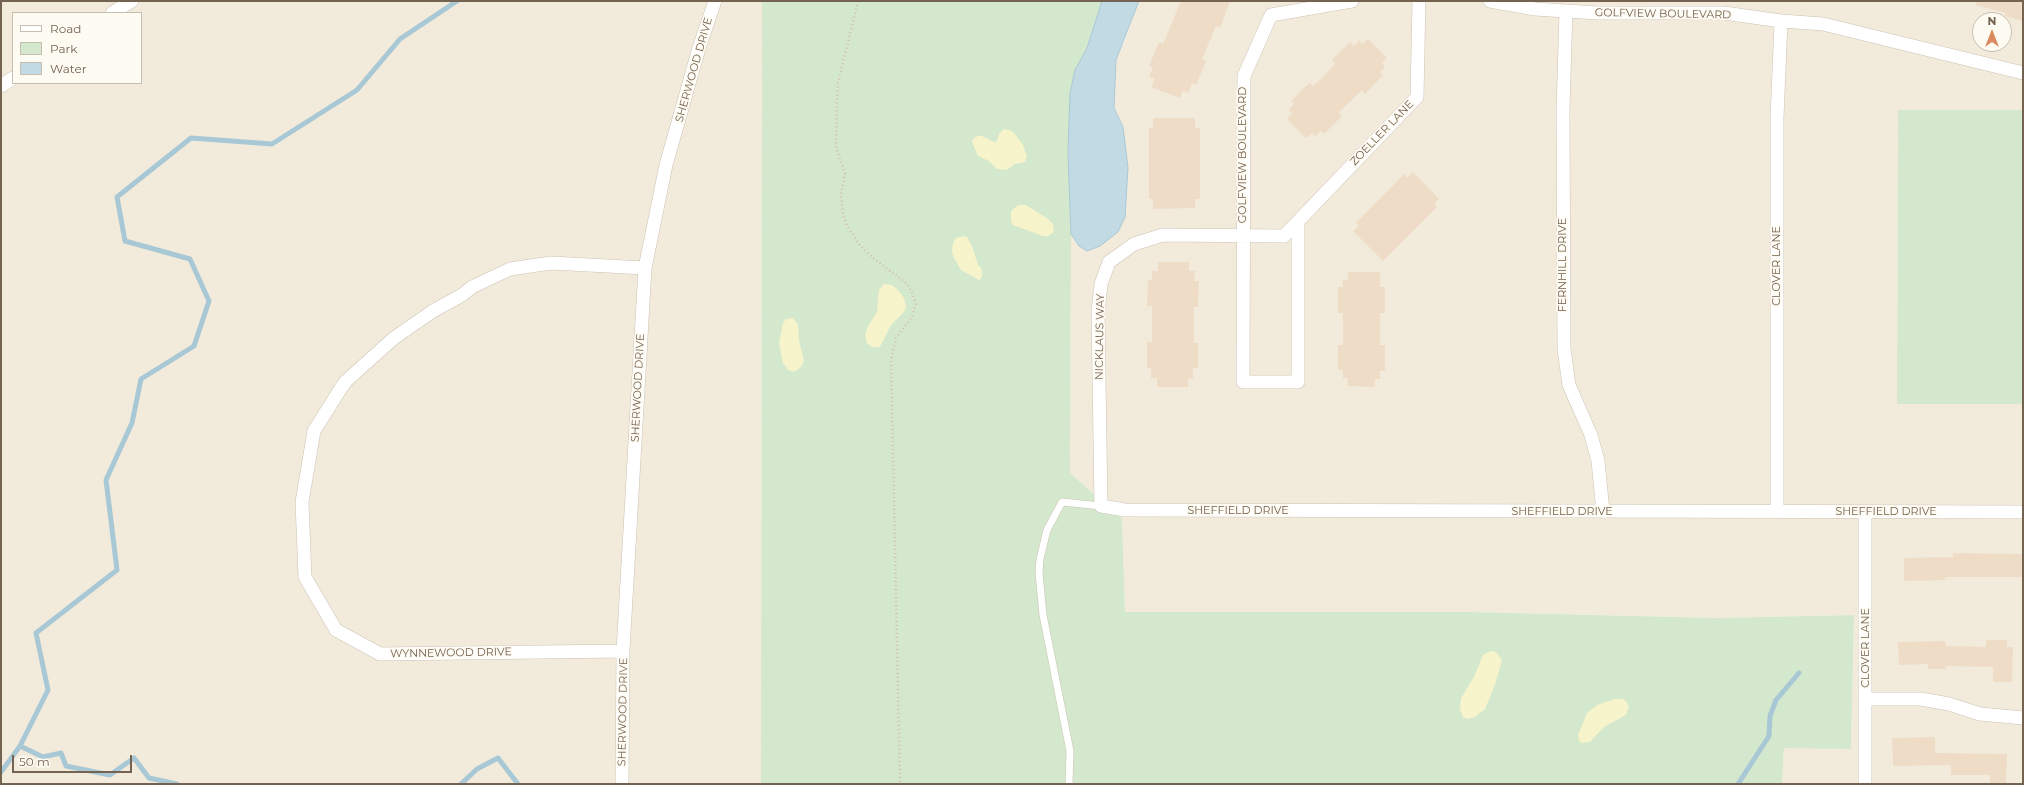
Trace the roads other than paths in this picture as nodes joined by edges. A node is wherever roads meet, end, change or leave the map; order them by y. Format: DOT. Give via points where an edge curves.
graph roads {
  1 [pos="132,1"];
  2 [pos="715,1"];
  3 [pos="1352,1"];
  4 [pos="1419,1"];
  5 [pos="1490,1"];
  6 [pos="1566,11"];
  7 [pos="114,12"];
  8 [pos="1781,21"];
  9 [pos="2023,73"];
  10 [pos="12,79"];
  11 [pos="1,86"];
  12 [pos="1298,221"];
  13 [pos="1243,236"];
  14 [pos="645,268"];
  15 [pos="1101,506"];
  16 [pos="1603,512"];
  17 [pos="1778,512"];
  18 [pos="1865,512"];
  19 [pos="2023,512"];
  20 [pos="624,651"];
  21 [pos="1866,699"];
  22 [pos="2023,718"];
  23 [pos="622,784"];
  24 [pos="1069,784"];
  25 [pos="1865,784"];
  1 -- 7 [label="street"];
  2 -- 14 [label="street, SHERWOOD DRIVE" via="666,165"];
  3 -- 13 [label="street, GOLFVIEW BOULEVARD" via="1272,15 1244,76"];
  4 -- 12 [label="street, ZOELLER LANE" via="1417,96"];
  5 -- 6 [label="street, GOLFVIEW BOULEVARD" via="1535,9"];
  6 -- 8 [label="street, GOLFVIEW BOULEVARD" via="1724,13"];
  6 -- 16 [label="street, FERNHILL DRIVE" via="1563,110 1564,349 1569,385 1591,435 1598,461"];
  8 -- 9 [label="street, GOLFVIEW BOULEVARD" via="1830,25"];
  8 -- 17 [label="street, CLOVER LANE" via="1777,118"];
  10 -- 11 [label="street"];
  12 -- 13 [label="street, ZOELLER LANE" via="1284,236"];
  12 -- 13 [label="street, GOLFVIEW BOULEVARD" via="1298,382 1243,382"];
  13 -- 15 [label="street, NICKLAUS WAY" via="1164,235 1134,244 1109,262 1101,284 1098,312"];
  14 -- 20 [label="street, SHERWOOD DRIVE"];
  14 -- 20 [label="street, WYNNEWOOD DRIVE" via="551,262 510,269 433,311 394,338 341,388 314,431 302,502 305,577 336,630 380,654"];
  15 -- 16 [label="street, SHEFFIELD DRIVE" via="1125,510"];
  15 -- 24 [label="lane" via="1062,502 1047,530 1040,559 1043,615 1070,751"];
  16 -- 17 [label="street, SHEFFIELD DRIVE"];
  17 -- 18 [label="street, SHEFFIELD DRIVE"];
  18 -- 19 [label="street, SHEFFIELD DRIVE"];
  18 -- 21 [label="street, CLOVER LANE"];
  20 -- 23 [label="street, SHERWOOD DRIVE"];
  21 -- 22 [label="street" via="1922,699 1980,714"];
  21 -- 25 [label="street, CLOVER LANE"];
}
